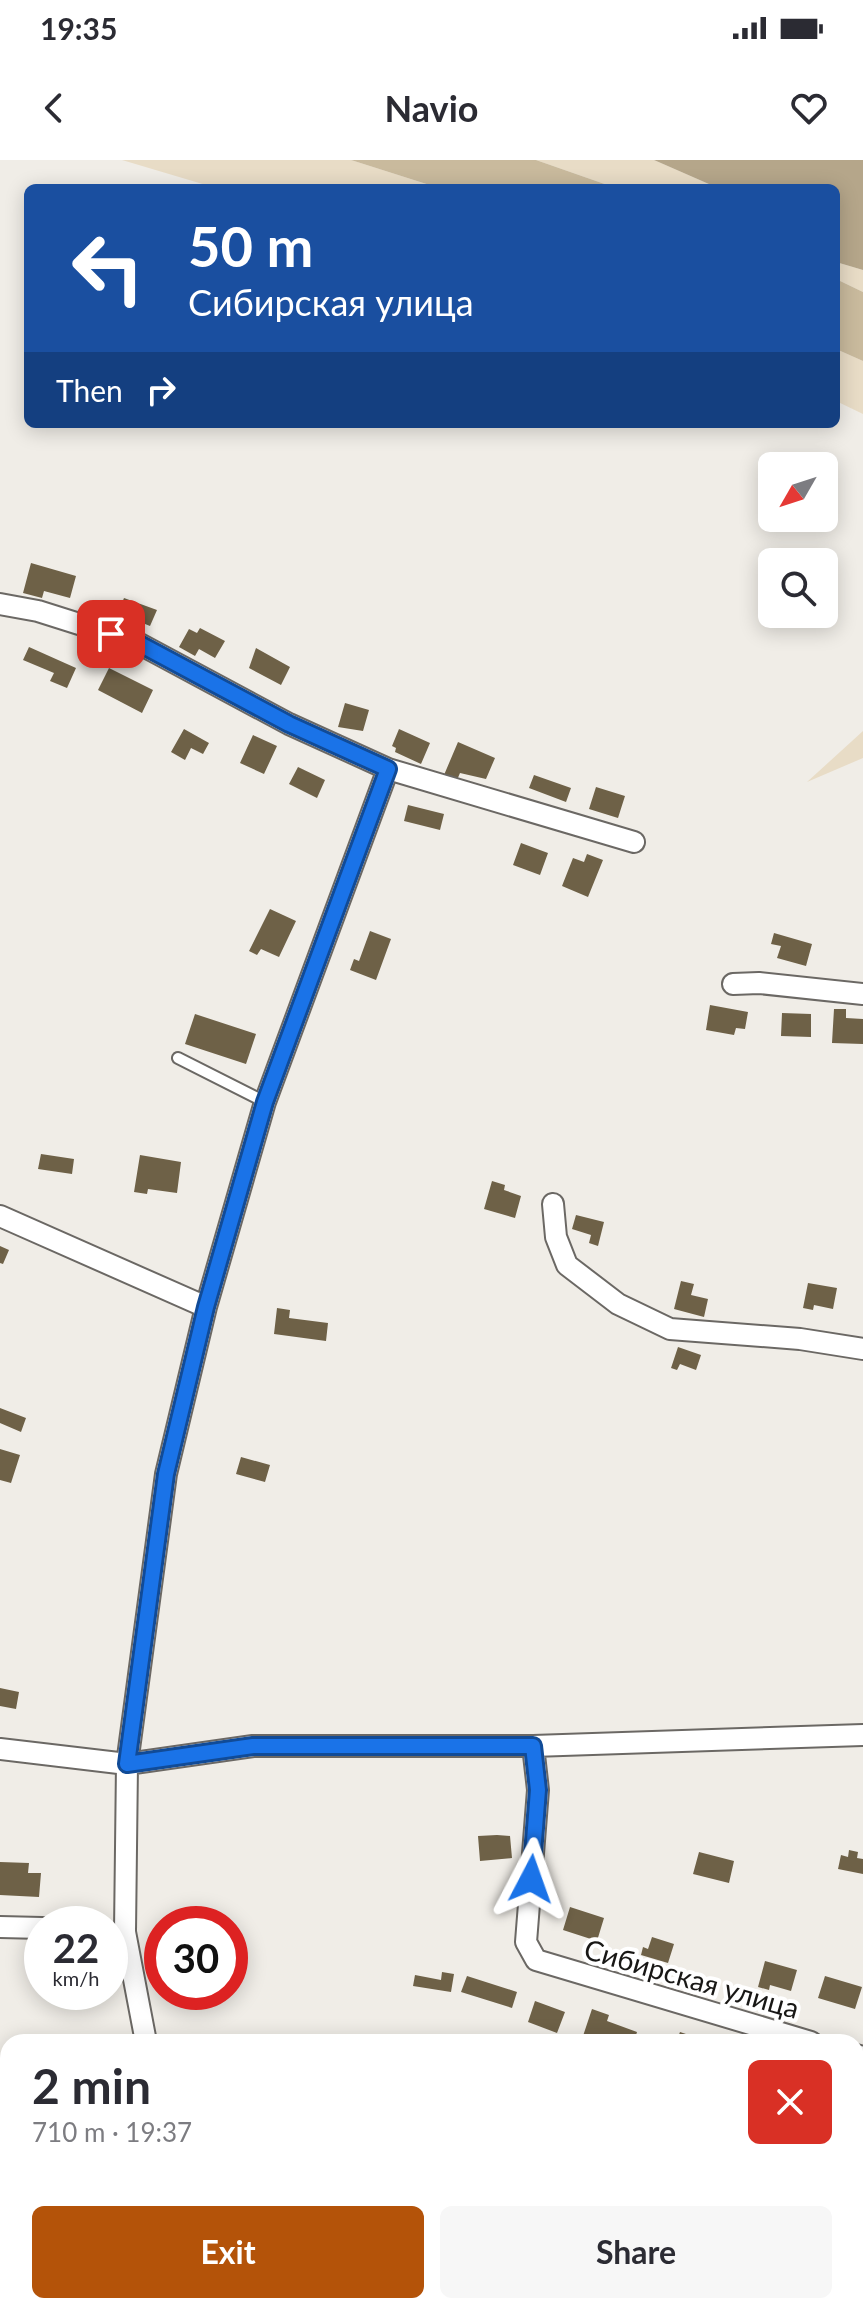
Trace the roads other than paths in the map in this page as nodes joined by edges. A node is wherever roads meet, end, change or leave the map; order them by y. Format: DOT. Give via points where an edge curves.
graph roads {
  1 [pos="0,604"];
  2 [pos="388,769"];
  3 [pos="634,842"];
  4 [pos="733,984"];
  5 [pos="863,994"];
  6 [pos="178,1058"];
  7 [pos="265,1102"];
  8 [pos="553,1204"];
  9 [pos="0,1216"];
  10 [pos="206,1307"];
  11 [pos="863,1349"];
  12 [pos="863,1735"];
  13 [pos="533,1746"];
  14 [pos="0,1749"];
  15 [pos="127,1764"];
  16 [pos="119,1906"];
  17 [pos="0,1927"];
  18 [pos="24,1928"];
  19 [pos="128,1971"];
  20 [pos="144,2034"];
  21 [pos="784,2034"];
  1 -- 2 [label="street" via="136,642 289,724"];
  2 -- 3 [label="street"];
  2 -- 7 [label="street"];
  4 -- 5 [label="street"];
  6 -- 7 [label="lane"];
  7 -- 10 [label="street"];
  8 -- 11 [label="street" via="556,1237 567,1265 618,1304 670,1329"];
  9 -- 10 [label="street"];
  10 -- 15 [label="street" via="166,1474"];
  12 -- 13 [label="street"];
  13 -- 15 [label="street" via="253,1746"];
  13 -- 21 [label="street, Сибирская улица" via="538,1790 526,1942 536,1960"];
  14 -- 15 [label="street"];
  15 -- 16 [label="street"];
  17 -- 18 [label="street"];
  19 -- 20 [label="street"];
}
